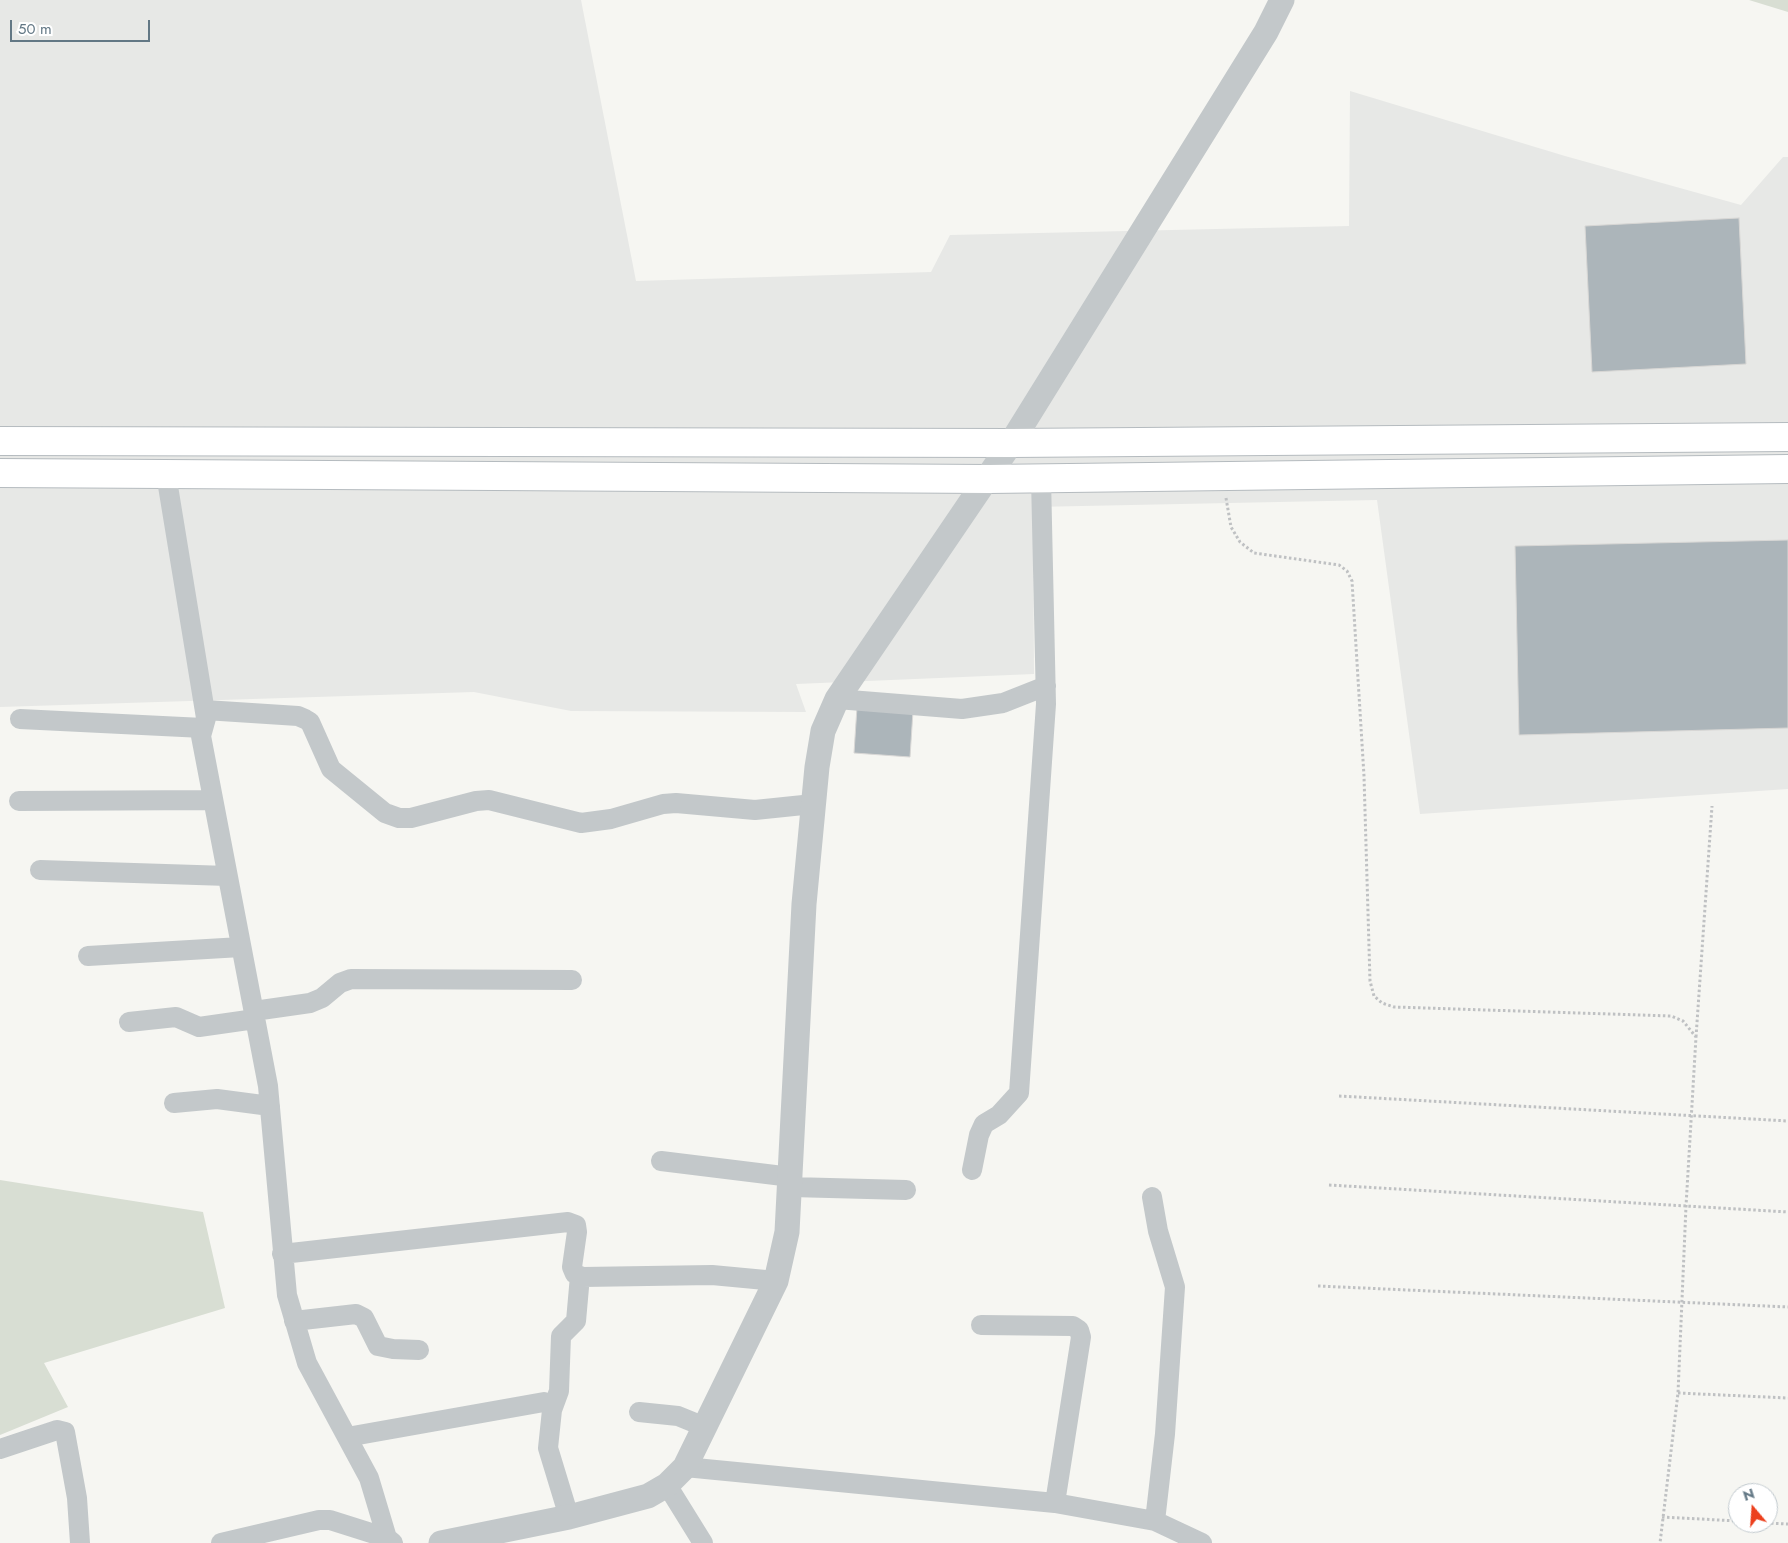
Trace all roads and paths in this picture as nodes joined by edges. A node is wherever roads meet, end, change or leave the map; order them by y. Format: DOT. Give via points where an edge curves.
graph roads {
  1 [pos="1282,0"];
  2 [pos="1788,437"];
  3 [pos="0,441"];
  4 [pos="1011,443"];
  5 [pos="1788,469"];
  6 [pos="0,473"];
  7 [pos="166,474"];
  8 [pos="1222,476"];
  9 [pos="1042,478"];
  10 [pos="989,479"];
  11 [pos="1046,686"];
  12 [pos="836,699"];
  13 [pos="20,719"];
  14 [pos="204,719"];
  15 [pos="213,800"];
  16 [pos="19,801"];
  17 [pos="813,804"];
  18 [pos="1712,806"];
  19 [pos="40,870"];
  20 [pos="228,876"];
  21 [pos="241,947"];
  22 [pos="88,956"];
  23 [pos="572,980"];
  24 [pos="255,1015"];
  25 [pos="129,1022"];
  26 [pos="1696,1037"];
  27 [pos="1339,1096"];
  28 [pos="174,1103"];
  29 [pos="270,1106"];
  30 [pos="1692,1115"];
  31 [pos="1788,1120"];
  32 [pos="661,1161"];
  33 [pos="972,1170"];
  34 [pos="791,1182"];
  35 [pos="1330,1185"];
  36 [pos="906,1190"];
  37 [pos="1152,1197"];
  38 [pos="1686,1206"];
  39 [pos="1788,1212"];
  40 [pos="282,1254"];
  41 [pos="580,1276"];
  42 [pos="776,1281"];
  43 [pos="1318,1286"];
  44 [pos="1682,1302"];
  45 [pos="1788,1307"];
  46 [pos="294,1321"];
  47 [pos="981,1325"];
  48 [pos="419,1350"];
  49 [pos="1678,1394"];
  50 [pos="1788,1398"];
  51 [pos="552,1410"];
  52 [pos="639,1412"];
  53 [pos="705,1427"];
  54 [pos="347,1437"];
  55 [pos="0,1449"];
  56 [pos="685,1467"];
  57 [pos="667,1485"];
  58 [pos="1055,1503"];
  59 [pos="569,1517"];
  60 [pos="1662,1517"];
  61 [pos="1728,1520"];
  62 [pos="1155,1521"];
  63 [pos="390,1540"];
  64 [pos="230,1542"];
  65 [pos="80,1543"];
  66 [pos="441,1543"];
  67 [pos="703,1543"];
  68 [pos="1202,1543"];
  69 [pos="1660,1543"];
  1 -- 4 [label="street" via="1266,32"];
  2 -- 4 [label="main road"];
  3 -- 4 [label="main road"];
  4 -- 10 [label="street"];
  5 -- 8 [label="main road"];
  6 -- 7 [label="main road"];
  7 -- 10 [label="main road"];
  7 -- 14 [label="street"];
  8 -- 9 [label="main road"];
  8 -- 26 [label="path" via="1231,527 1247,548 1254,553 1339,565 1352,581 1364,776 1370,981 1374,996 1394,1007 1671,1016 1683,1021"];
  9 -- 10 [label="main road"];
  9 -- 11 [label="street"];
  10 -- 12 [label="street"];
  11 -- 12 [label="street" via="1003,703 962,708"];
  11 -- 33 [label="street" via="1019,1092 1000,1115 984,1124"];
  12 -- 17 [label="street" via="823,731"];
  13 -- 14 [label="street"];
  14 -- 15 [label="street" via="201,736"];
  14 -- 17 [label="street" via="298,716 305,719 310,722 331,769 385,813 399,818 489,800 581,823 611,819 676,802 754,810"];
  15 -- 16 [label="street"];
  15 -- 20 [label="street"];
  17 -- 34 [label="street" via="804,904"];
  18 -- 26 [label="path"];
  19 -- 20 [label="street"];
  20 -- 21 [label="street"];
  21 -- 22 [label="street"];
  21 -- 24 [label="street"];
  23 -- 24 [label="street" via="351,979 310,1003"];
  24 -- 25 [label="street" via="199,1026 176,1017"];
  24 -- 29 [label="street"];
  26 -- 30 [label="path"];
  27 -- 30 [label="path"];
  28 -- 29 [label="street" via="217,1099"];
  29 -- 40 [label="street"];
  30 -- 31 [label="path"];
  30 -- 38 [label="path"];
  32 -- 34 [label="street"];
  34 -- 36 [label="street"];
  34 -- 42 [label="street" via="787,1232"];
  35 -- 38 [label="path"];
  37 -- 62 [label="street" via="1175,1287 1165,1434"];
  38 -- 39 [label="path"];
  38 -- 44 [label="path"];
  40 -- 41 [label="street" via="568,1222 576,1226 572,1266 574,1274"];
  40 -- 46 [label="street" via="284,1281"];
  41 -- 42 [label="street" via="712,1275"];
  41 -- 51 [label="street" via="576,1321 561,1336 559,1390"];
  42 -- 53 [label="street"];
  43 -- 44 [label="path"];
  44 -- 45 [label="path"];
  44 -- 49 [label="path"];
  46 -- 48 [label="street" via="356,1314 364,1318 378,1346"];
  46 -- 54 [label="street" via="306,1363"];
  47 -- 58 [label="street" via="1073,1326 1079,1330 1081,1337"];
  49 -- 50 [label="path"];
  49 -- 60 [label="path"];
  51 -- 54 [label="street" via="544,1402"];
  51 -- 59 [label="street" via="548,1448"];
  52 -- 53 [label="street" via="678,1416"];
  53 -- 56 [label="street"];
  54 -- 63 [label="street" via="369,1478"];
  55 -- 65 [label="street" via="57,1430 65,1432 77,1498"];
  56 -- 57 [label="street"];
  56 -- 58 [label="street"];
  57 -- 59 [label="street" via="648,1496"];
  57 -- 67 [label="street"];
  58 -- 62 [label="street"];
  59 -- 66 [label="street"];
  60 -- 61 [label="path"];
  60 -- 69 [label="path"];
  62 -- 68 [label="street"];
  63 -- 64 [label="street" via="330,1520 319,1520"];
}
